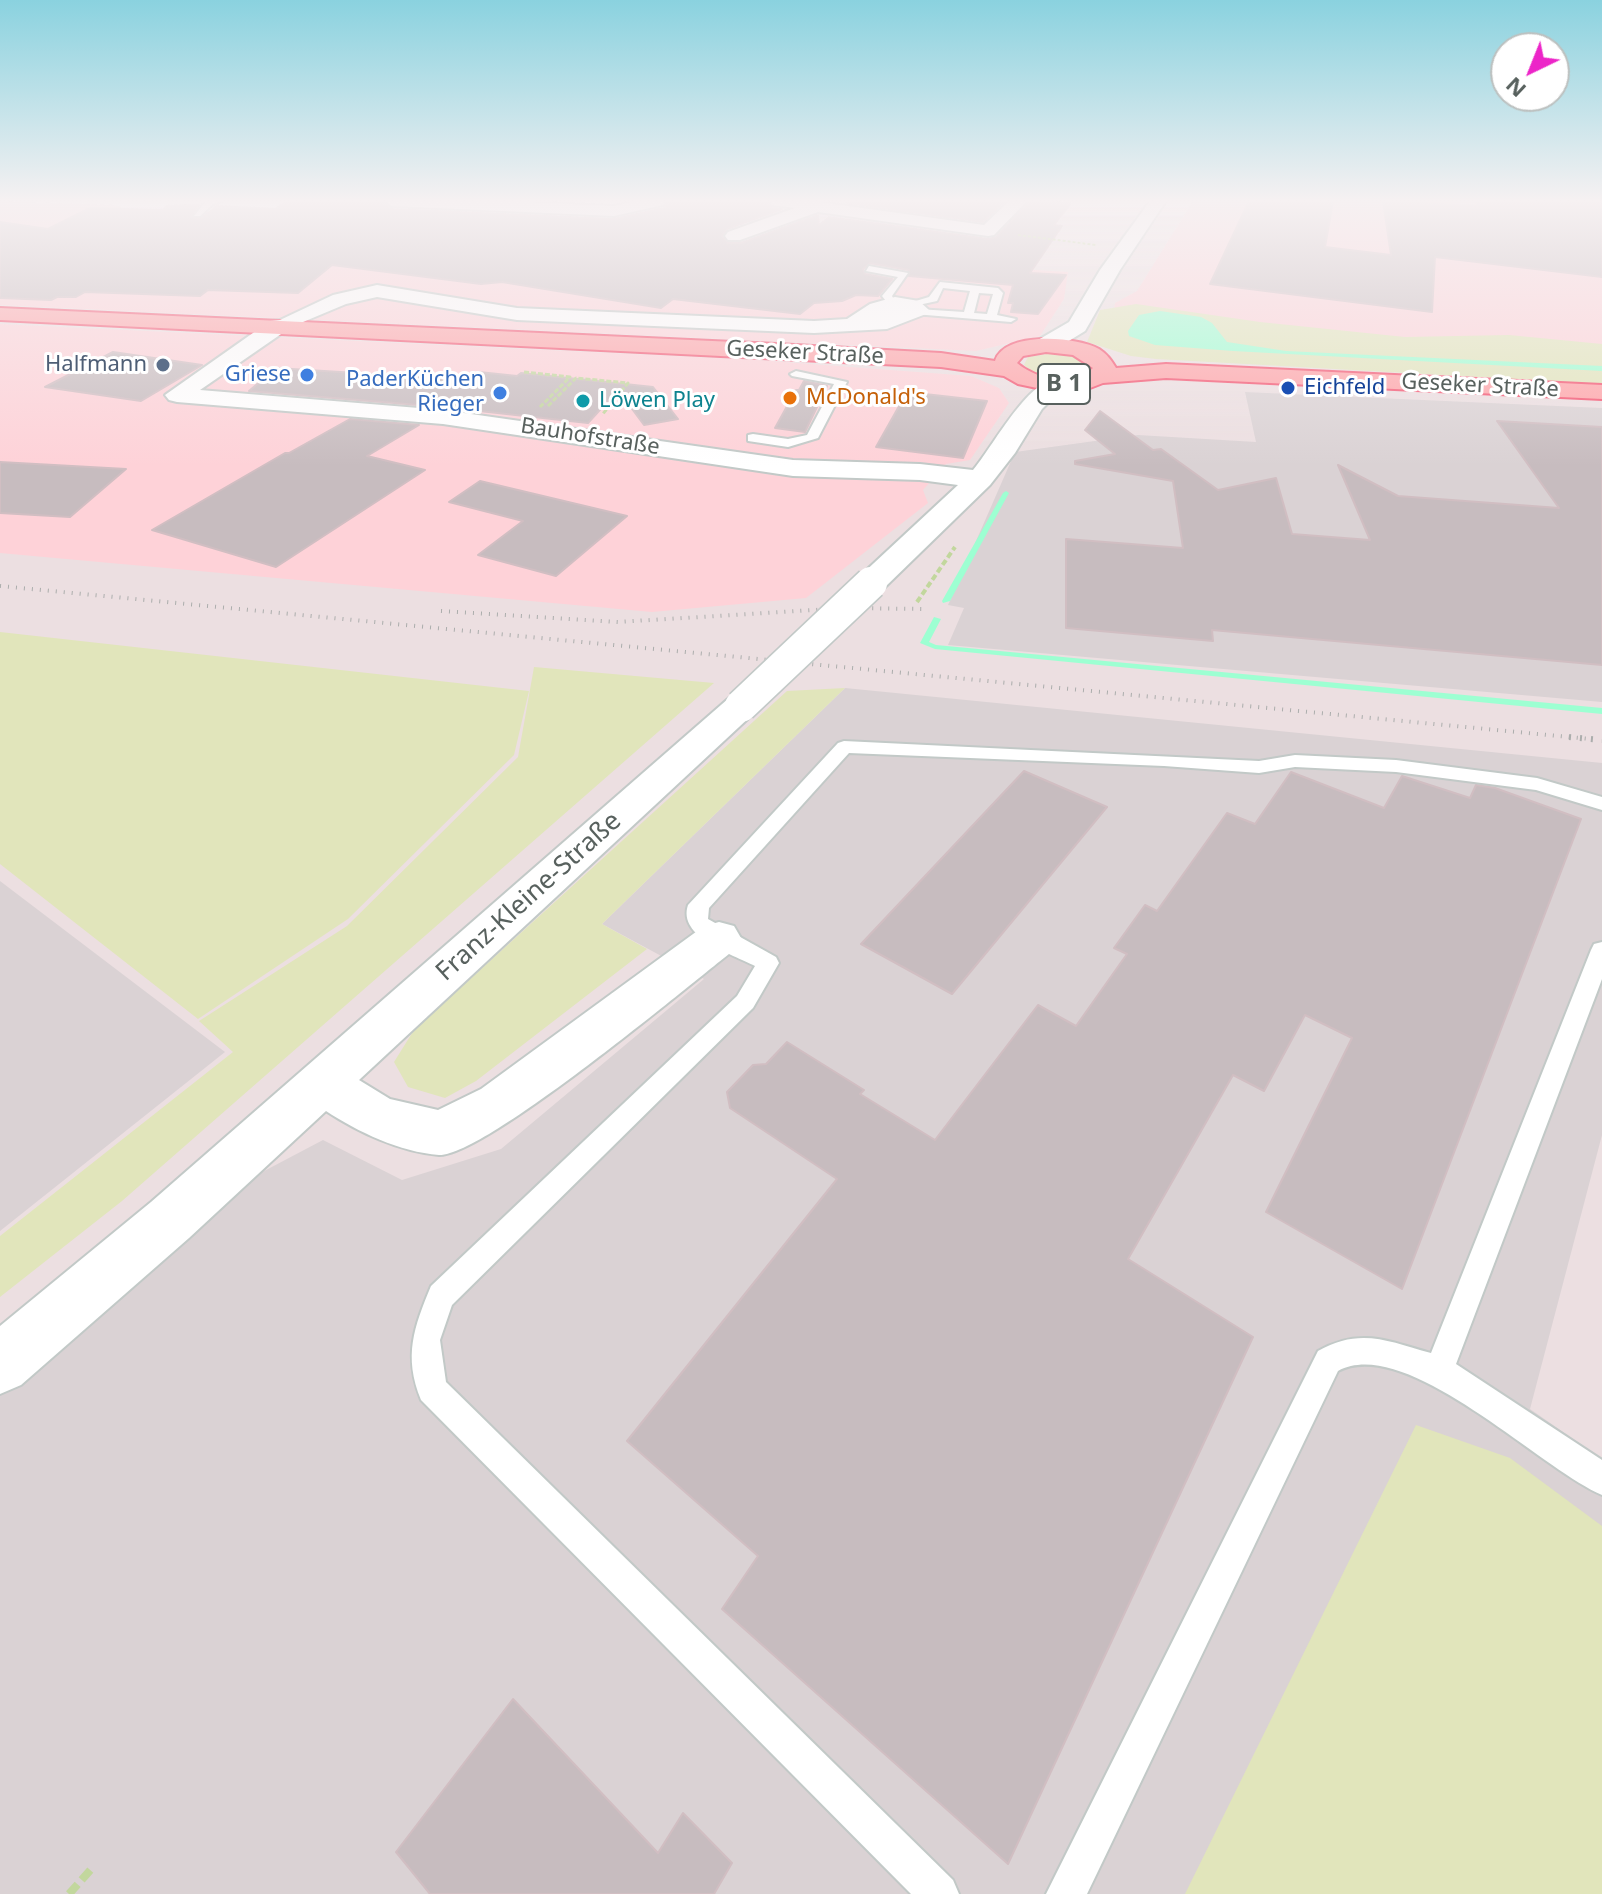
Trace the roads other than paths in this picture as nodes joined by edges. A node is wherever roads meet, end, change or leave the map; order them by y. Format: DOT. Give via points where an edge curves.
graph roads {
  1 [pos="893,289"];
  2 [pos="938,289"];
  3 [pos="978,289"];
  4 [pos="982,289"];
  5 [pos="1101,289"];
  6 [pos="908,307"];
  7 [pos="0,314"];
  8 [pos="968,315"];
  9 [pos="991,317"];
  10 [pos="1011,319"];
  11 [pos="282,326"];
  12 [pos="1078,338"];
  13 [pos="1100,368"];
  14 [pos="796,374"];
  15 [pos="1019,378"];
  16 [pos="1055,384"];
  17 [pos="1602,392"];
  18 [pos="753,438"];
  19 [pos="980,479"];
  20 [pos="1602,804"];
  21 [pos="719,938"];
  22 [pos="1602,950"];
  23 [pos="322,1083"];
  24 [pos="0,1364"];
  25 [pos="1439,1370"];
  26 [pos="1602,1479"];
  27 [pos="939,1894"];
  28 [pos="1066,1894"];
  1 -- 6 [label="lane" via="887,296"];
  2 -- 6 [label="lane" via="933,299"];
  3 -- 8 [label="lane"];
  4 -- 9 [label="lane" via="998,291"];
  5 -- 12 [label="street"];
  6 -- 8 [label="lane"];
  6 -- 11 [label="street, Geseker Straße" via="887,323 814,327 517,314 377,291 340,299"];
  7 -- 11 [label="main road, Geseker Straße / B 1"];
  8 -- 9 [label="lane"];
  9 -- 10 [label="lane"];
  11 -- 15 [label="main road, Geseker Straße / B 1" via="941,360"];
  11 -- 19 [label="street, Bauhofstraße" via="177,395 531,424 793,468"];
  12 -- 13 [label="main road, B 1"];
  12 -- 15 [label="main road, B 1" via="1016,350"];
  13 -- 16 [label="main road, B 1" via="1084,382"];
  13 -- 17 [label="main road, Geseker Straße / B 1"];
  14 -- 18 [label="lane" via="841,382 812,438 788,443"];
  15 -- 16 [label="street, Franz-Kleine-Straße"];
  15 -- 19 [label="street, Franz-Kleine-Straße" via="1002,453"];
  19 -- 23 [label="street, Franz-Kleine-Straße, bridge" via="741,706"];
  20 -- 21 [label="lane" via="1537,784 1396,766 1295,761 1259,767 853,745 839,751 699,905 698,923"];
  21 -- 23 [label="street" via="499,1104 441,1133 378,1118"];
  21 -- 27 [label="lane" via="768,963 745,1002 441,1296 425,1340 432,1389"];
  22 -- 25 [label="lane"];
  23 -- 24 [label="street, Franz-Kleine-Straße"];
  25 -- 26 [label="lane"];
  25 -- 28 [label="lane" via="1357,1349 1328,1361"];
}
